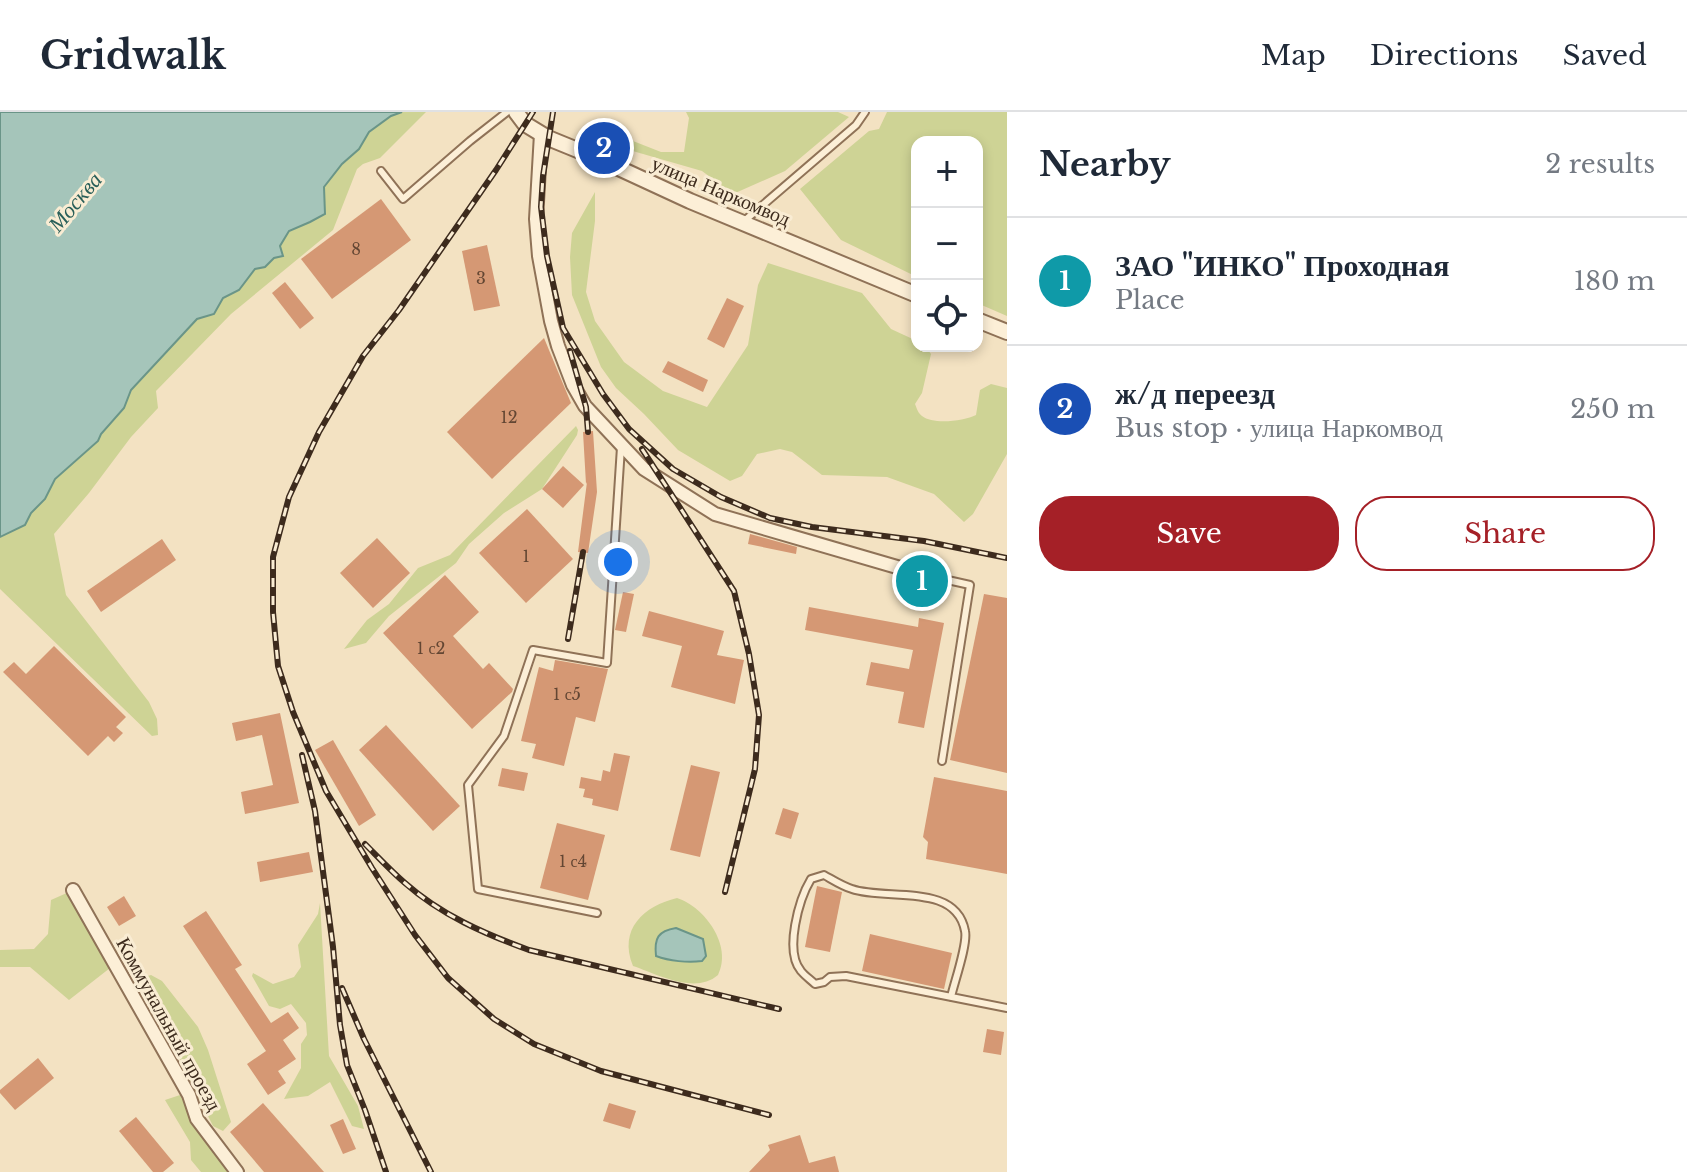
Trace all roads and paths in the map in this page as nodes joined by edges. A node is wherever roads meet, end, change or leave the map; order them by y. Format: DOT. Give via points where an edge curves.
graph roads {
  1 [pos="507,112"];
  2 [pos="516,112"];
  3 [pos="865,112"];
  4 [pos="541,134"];
  5 [pos="381,171"];
  6 [pos="741,225"];
  7 [pos="911,293"];
  8 [pos="983,322"];
  9 [pos="1007,332"];
  10 [pos="621,447"];
  11 [pos="921,574"];
  12 [pos="942,761"];
  13 [pos="73,890"];
  14 [pos="597,913"];
  15 [pos="951,997"];
  16 [pos="1007,1008"];
  17 [pos="237,1172"];
  1 -- 5 [label="lane" via="403,199"];
  2 -- 4 [label="street, улица Наркомвод"];
  3 -- 6 [label="lane"];
  4 -- 6 [label="street, улица Наркомвод"];
  4 -- 10 [label="street" via="536,219 551,321 573,385"];
  6 -- 7 [label="street, улица Наркомвод"];
  8 -- 9 [label="street"];
  10 -- 11 [label="street" via="654,476 715,514"];
  10 -- 14 [label="lane" via="607,663 533,650 504,736 468,785 478,889"];
  11 -- 12 [label="lane" via="970,585"];
  13 -- 17 [label="street, Коммунальный проезд" via="189,1095 197,1119"];
  15 -- 15 [label="lane" via="966,933 959,915 947,904 852,889 824,875 811,879 794,926 794,949 798,969 815,984 846,976"];
  15 -- 16 [label="lane"];
}
